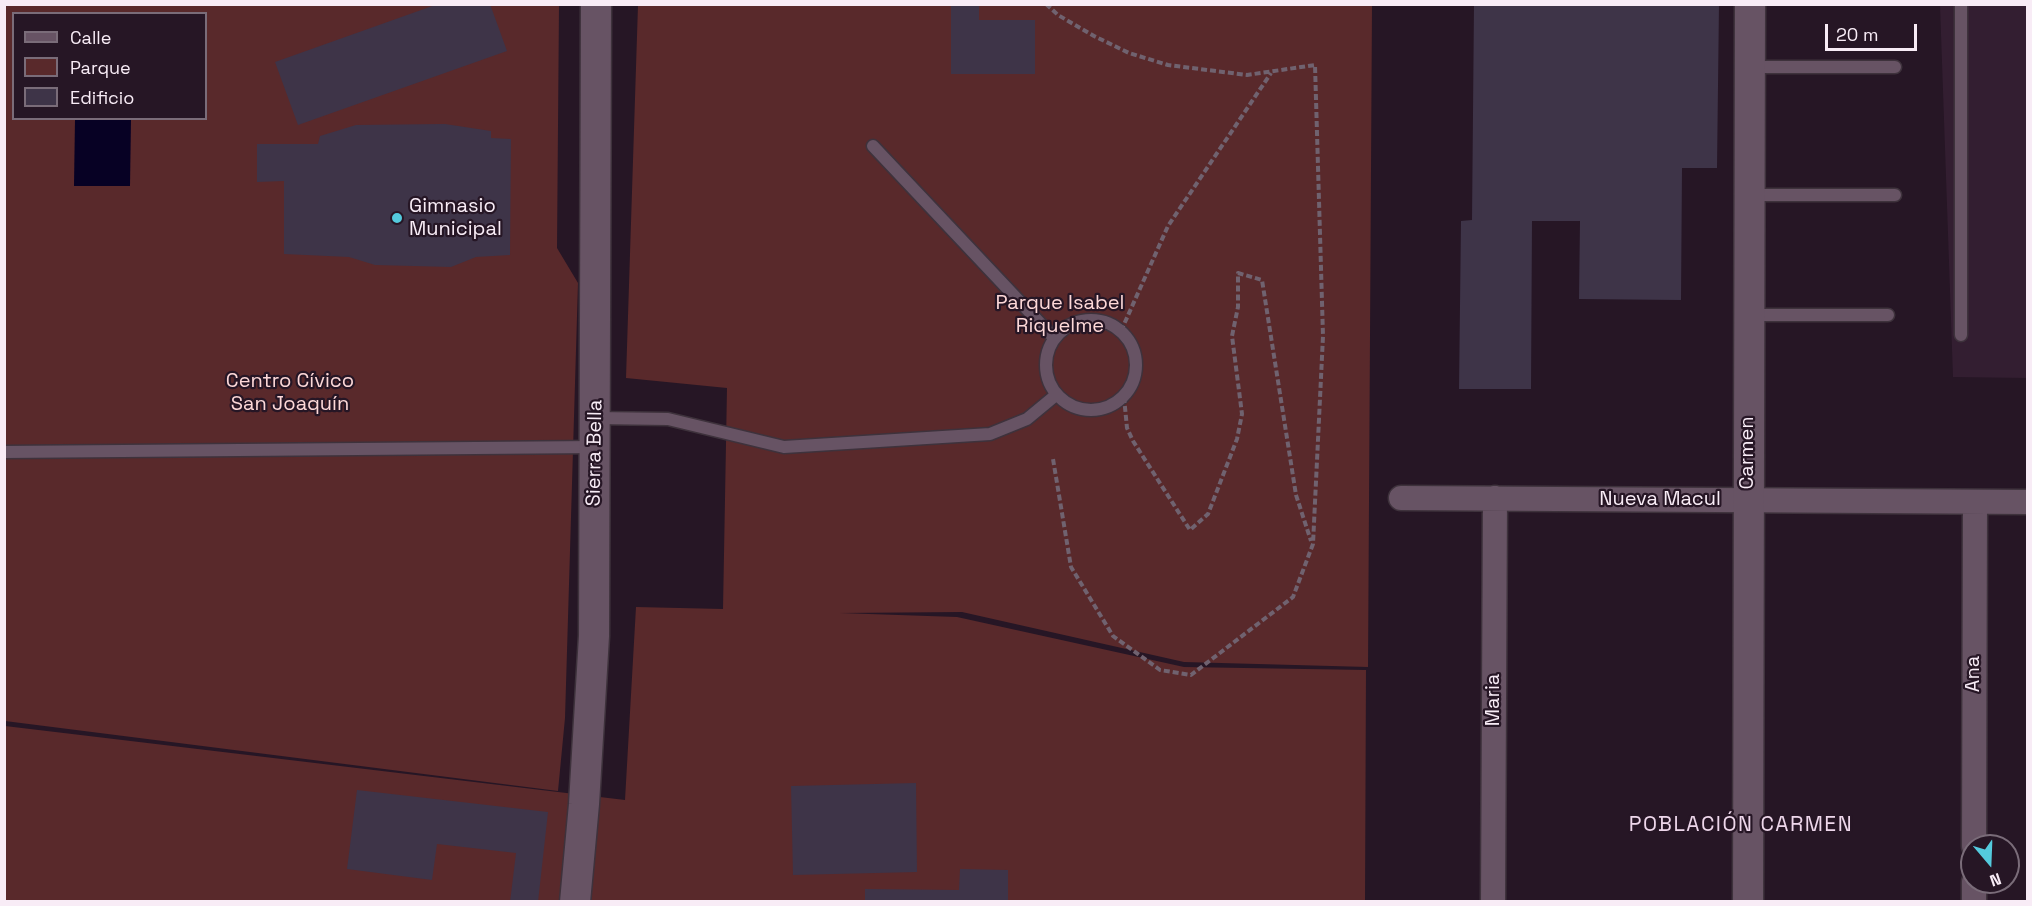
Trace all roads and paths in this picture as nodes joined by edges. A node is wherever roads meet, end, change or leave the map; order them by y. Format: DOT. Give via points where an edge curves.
graph roads {
  1 [pos="597,4"];
  2 [pos="1046,4"];
  3 [pos="1750,4"];
  4 [pos="1961,4"];
  5 [pos="1750,67"];
  6 [pos="1894,67"];
  7 [pos="1272,72"];
  8 [pos="873,146"];
  9 [pos="1749,195"];
  10 [pos="1895,195"];
  11 [pos="1749,315"];
  12 [pos="1888,315"];
  13 [pos="1121,331"];
  14 [pos="1961,335"];
  15 [pos="1054,338"];
  16 [pos="1056,394"];
  17 [pos="1124,397"];
  18 [pos="596,432"];
  19 [pos="4,453"];
  20 [pos="1053,459"];
  21 [pos="1401,498"];
  22 [pos="1496,498"];
  23 [pos="1748,500"];
  24 [pos="1975,502"];
  25 [pos="2028,502"];
  26 [pos="1313,544"];
  27 [pos="1974,834"];
  28 [pos="575,902"];
  29 [pos="1493,902"];
  30 [pos="1748,902"];
  1 -- 18 [label="street, Sierra Bella"];
  2 -- 7 [label="path" via="1094,36 1150,60 1247,75"];
  3 -- 5 [label="street, Carmen"];
  4 -- 14 [label="lane"];
  5 -- 6 [label="lane"];
  5 -- 9 [label="street, Carmen"];
  7 -- 13 [label="path" via="1168,226"];
  7 -- 26 [label="path" via="1316,65 1323,336"];
  8 -- 15 [label="lane"];
  9 -- 10 [label="lane"];
  9 -- 11 [label="street, Carmen"];
  11 -- 12 [label="lane"];
  11 -- 23 [label="street, Carmen"];
  13 -- 15 [label="lane" via="1108,323 1078,321"];
  13 -- 17 [label="lane" via="1136,356 1132,385"];
  15 -- 16 [label="lane" via="1045,367"];
  16 -- 17 [label="lane" via="1071,406 1089,411 1108,408"];
  16 -- 18 [label="lane" via="1027,419 990,434 784,447 668,419"];
  17 -- 26 [label="path" via="1132,441 1190,530 1208,514 1237,439 1242,414 1232,336 1238,307 1238,273 1262,280 1296,495"];
  18 -- 19 [label="lane"];
  18 -- 28 [label="street, Sierra Bella" via="594,636"];
  20 -- 26 [label="path" via="1071,567 1113,636 1161,670 1191,675 1293,597"];
  21 -- 22 [label="street, Nueva Macul"];
  22 -- 23 [label="street, Nueva Macul"];
  22 -- 29 [label="street, Maria"];
  23 -- 24 [label="street, Nueva Macul"];
  23 -- 30 [label="street, Carmen"];
  24 -- 25 [label="street, Nueva Macul"];
  24 -- 27 [label="street, Ana"];
}
